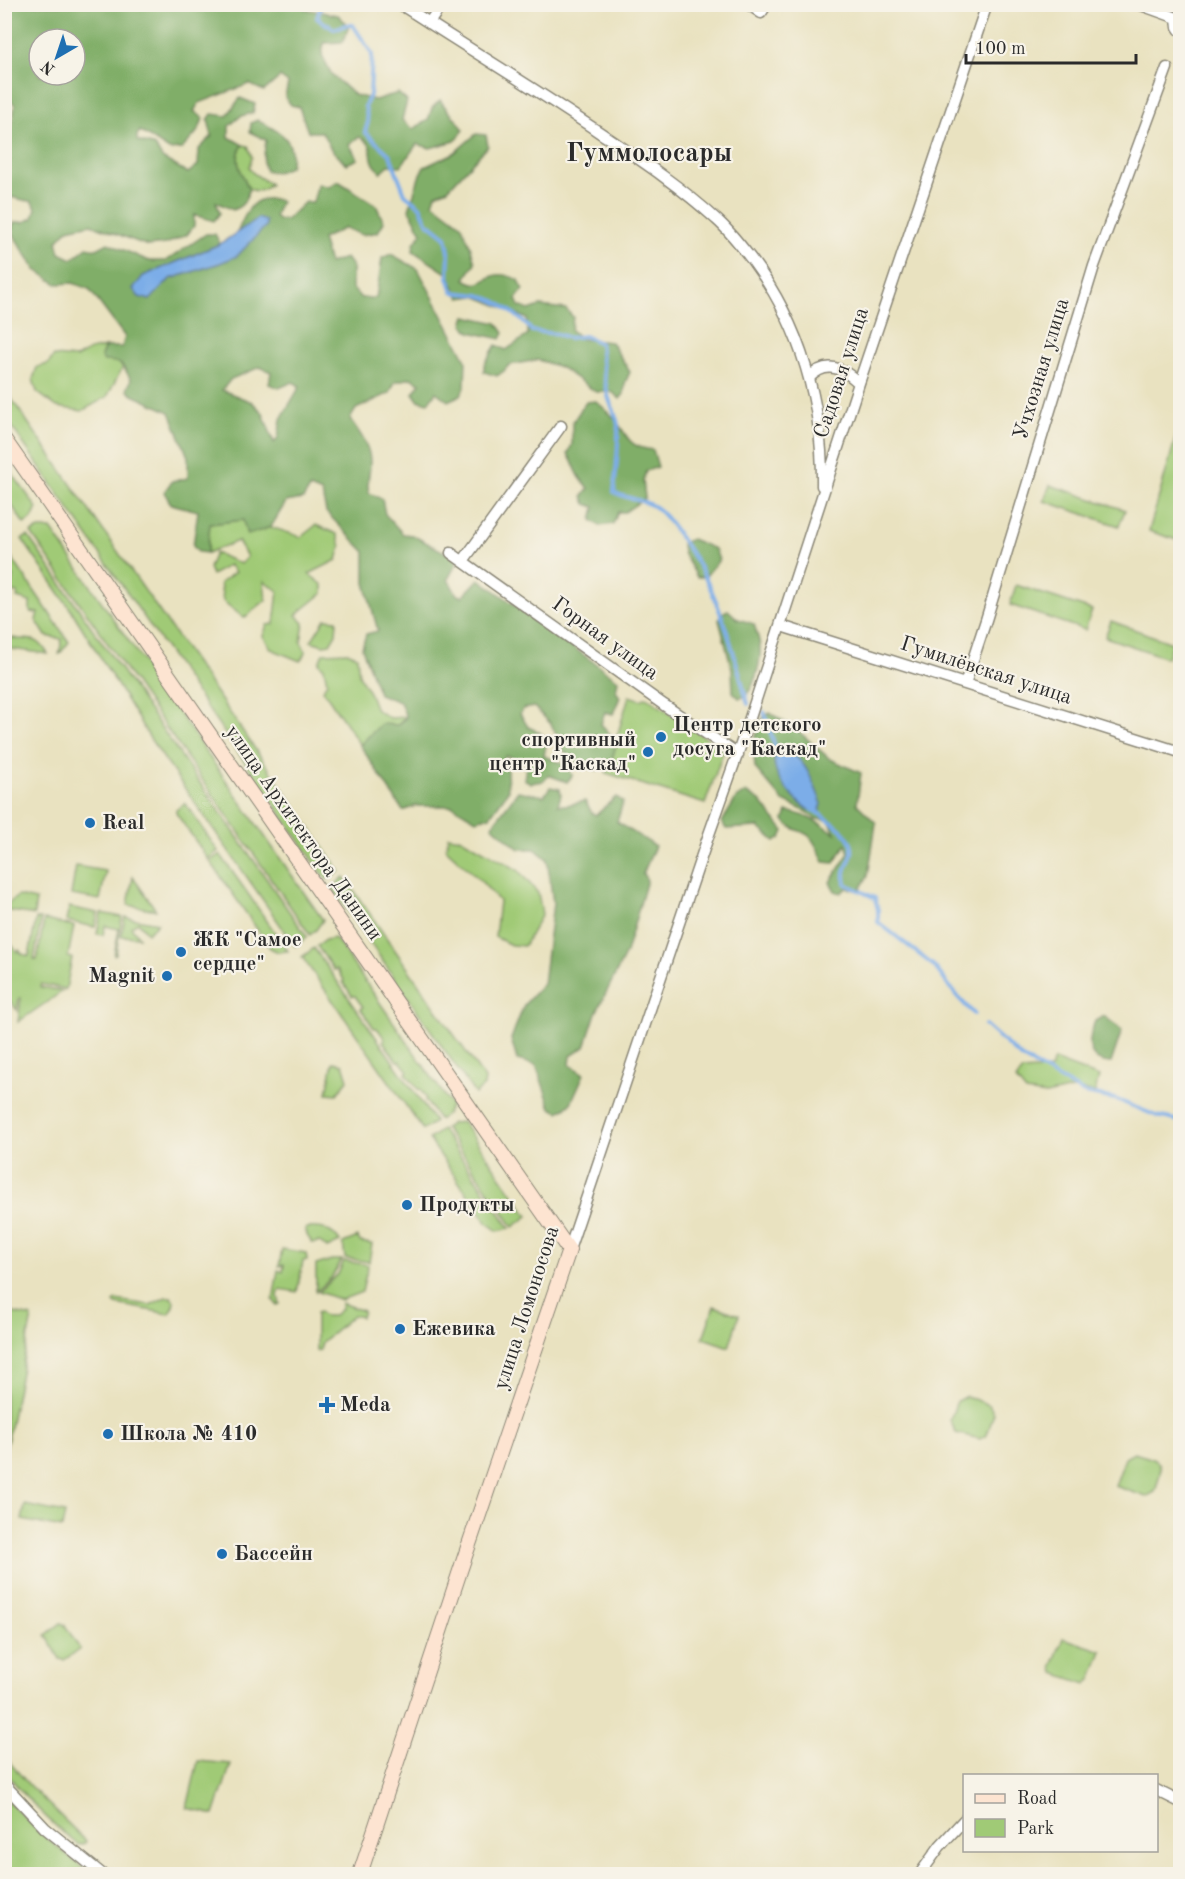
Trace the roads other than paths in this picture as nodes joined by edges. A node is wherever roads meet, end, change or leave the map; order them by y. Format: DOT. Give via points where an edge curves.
graph roads {
  1 [pos="400,4"];
  2 [pos="442,4"];
  3 [pos="748,4"];
  4 [pos="987,4"];
  5 [pos="1138,4"];
  6 [pos="764,9"];
  7 [pos="1179,16"];
  8 [pos="429,23"];
  9 [pos="1180,30"];
  10 [pos="1167,68"];
  11 [pos="809,378"];
  12 [pos="859,383"];
  13 [pos="561,426"];
  14 [pos="4,439"];
  15 [pos="822,498"];
  16 [pos="451,553"];
  17 [pos="463,561"];
  18 [pos="781,626"];
  19 [pos="965,684"];
  20 [pos="1180,752"];
  21 [pos="738,755"];
  22 [pos="569,1250"];
  23 [pos="4,1784"];
  24 [pos="1158,1791"];
  25 [pos="1180,1802"];
  26 [pos="963,1821"];
  27 [pos="102,1875"];
  28 [pos="360,1875"];
  29 [pos="920,1875"];
  1 -- 8 [label="street"];
  2 -- 8 [label="street"];
  3 -- 6 [label="street"];
  4 -- 12 [label="street, Садовая улица"];
  5 -- 7 [label="street"];
  7 -- 9 [label="street"];
  8 -- 11 [label="street" via="644,162 717,219 766,280 794,332"];
  10 -- 19 [label="street, Учхозная улица" via="1094,266"];
  11 -- 12 [label="street" via="822,368 838,368"];
  11 -- 15 [label="street" via="821,443"];
  12 -- 15 [label="street, Садовая улица"];
  13 -- 17 [label="street"];
  14 -- 22 [label="street, улица Архитектора Данини"];
  15 -- 18 [label="street, Садовая улица"];
  16 -- 17 [label="street, Горная улица"];
  17 -- 21 [label="street, Горная улица"];
  18 -- 19 [label="street, Гумилёвская улица"];
  18 -- 21 [label="street, Садовая улица"];
  19 -- 20 [label="street, Гумилёвская улица"];
  21 -- 22 [label="street, улица Ломоносова"];
  22 -- 28 [label="street, улица Ломоносова"];
  23 -- 27 [label="street" via="45,1828"];
  24 -- 25 [label="street"];
  26 -- 29 [label="street"];
}
